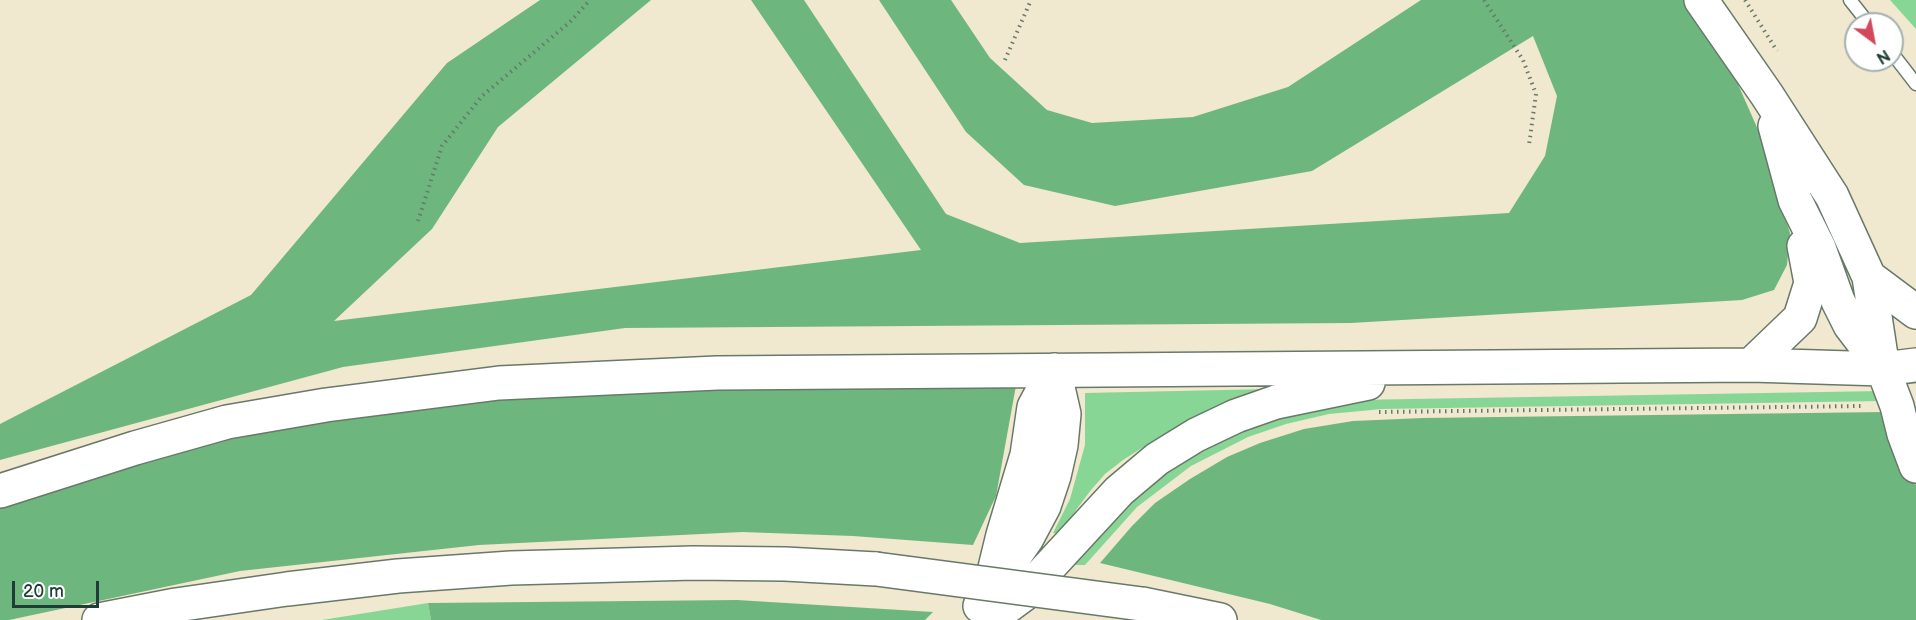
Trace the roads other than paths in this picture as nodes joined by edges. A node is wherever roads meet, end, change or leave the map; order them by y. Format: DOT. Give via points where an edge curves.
graph roads {
  1 [pos="1701,0"];
  2 [pos="1850,0"];
  3 [pos="1860,12"];
  4 [pos="1904,68"];
  5 [pos="1916,84"];
  6 [pos="1767,95"];
  7 [pos="1795,200"];
  8 [pos="1869,278"];
  9 [pos="1916,312"];
  10 [pos="1751,365"];
  11 [pos="1916,365"];
  12 [pos="1471,367"];
  13 [pos="1054,369"];
  14 [pos="1883,369"];
  15 [pos="1916,466"];
  16 [pos="0,491"];
  17 [pos="989,606"];
  18 [pos="99,620"];
  19 [pos="969,620"];
  20 [pos="1220,620"];
  1 -- 6 [label="main road"];
  2 -- 3 [label="lane"];
  4 -- 5 [label="lane"];
  6 -- 7 [label="main road"];
  6 -- 8 [label="main road" via="1832,196"];
  7 -- 10 [label="main road" via="1811,283 1800,318"];
  7 -- 14 [label="main road" via="1850,325"];
  8 -- 9 [label="main road"];
  8 -- 14 [label="main road"];
  10 -- 12 [label="main road"];
  10 -- 14 [label="main road"];
  11 -- 14 [label="main road"];
  12 -- 13 [label="main road"];
  12 -- 17 [label="main road" via="1276,402 1196,435 1157,459 1119,491 1023,595"];
  13 -- 16 [label="main road" via="706,373 451,388 227,422"];
  13 -- 17 [label="main road" via="1064,414 1054,476 1044,506"];
  14 -- 15 [label="main road"];
  17 -- 19 [label="main road"];
  18 -- 20 [label="main road, bridge" via="176,605 398,576 511,568 693,563 876,569 1142,604"];
}
